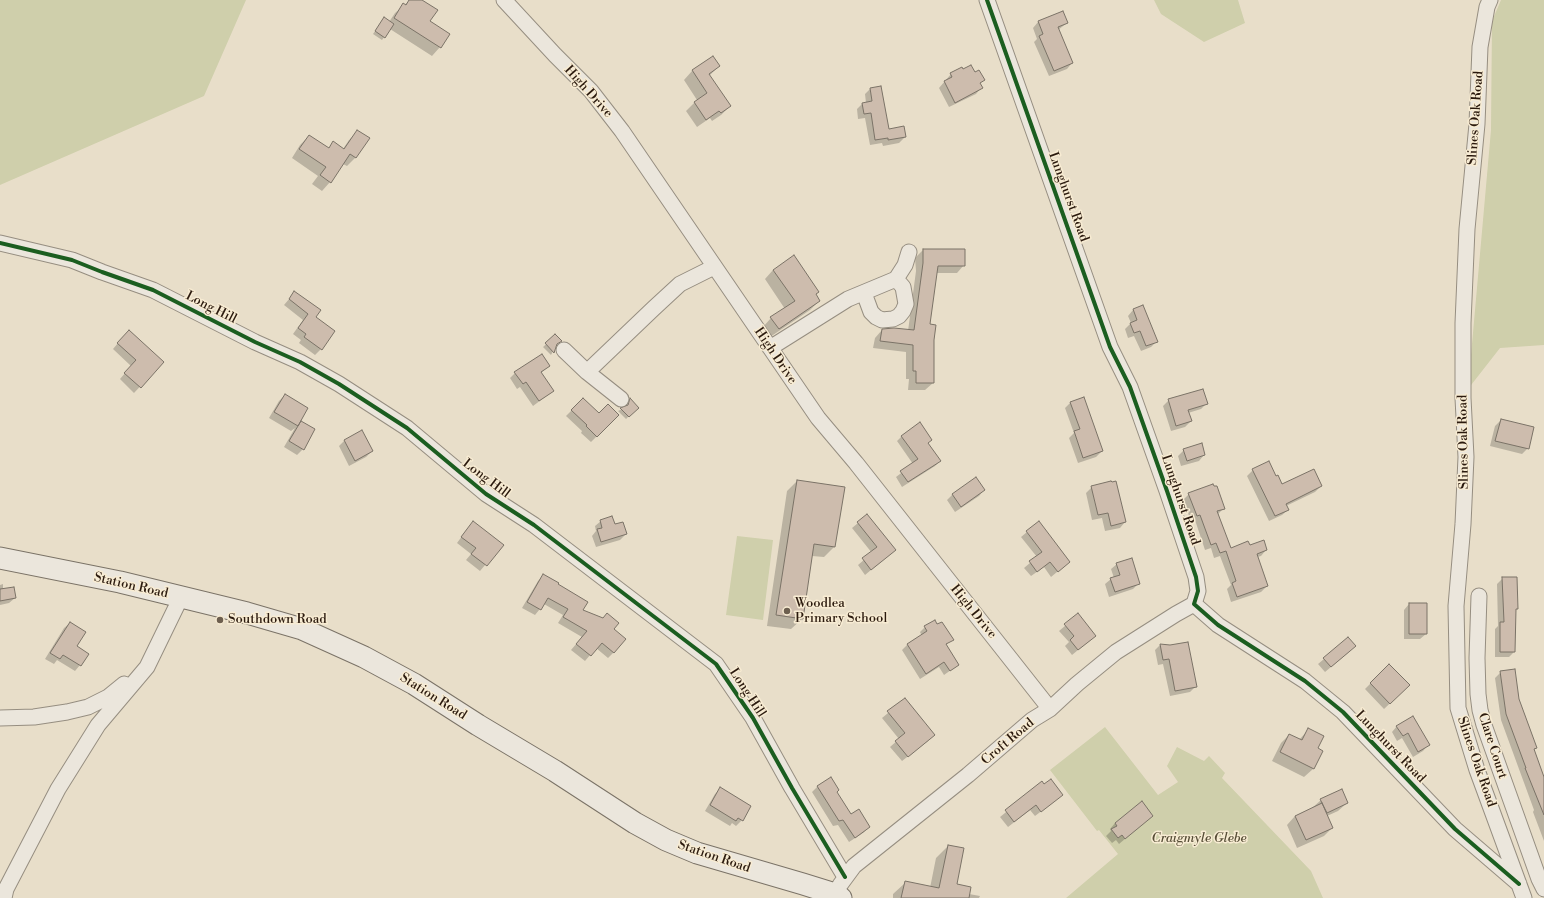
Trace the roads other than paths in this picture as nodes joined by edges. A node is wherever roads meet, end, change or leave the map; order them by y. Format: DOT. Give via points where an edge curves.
graph roads {
  1 [pos="504,0"];
  2 [pos="987,0"];
  3 [pos="1490,0"];
  4 [pos="0,243"];
  5 [pos="909,252"];
  6 [pos="714,267"];
  7 [pos="896,279"];
  8 [pos="864,293"];
  9 [pos="770,348"];
  10 [pos="564,350"];
  11 [pos="586,372"];
  12 [pos="621,399"];
  13 [pos="0,558"];
  14 [pos="1479,596"];
  15 [pos="181,597"];
  16 [pos="1194,604"];
  17 [pos="147,666"];
  18 [pos="1050,710"];
  19 [pos="0,718"];
  20 [pos="1544,889"];
  21 [pos="840,890"];
  22 [pos="1521,891"];
  23 [pos="4,898"];
  1 -- 6 [label="street, High Drive" via="591,91 641,157"];
  2 -- 16 [label="street, Lunghurst Road" via="1110,347 1130,387 1170,498 1196,577 1198,591"];
  3 -- 22 [label="street, Slines Oak Road" via="1480,47 1478,124 1467,229 1463,316 1466,456 1456,606 1458,708 1477,770"];
  4 -- 21 [label="street, Long Hill" via="72,260 153,290 300,362 339,384 407,428 486,494 534,525 716,664 753,718 792,788"];
  5 -- 7 [label="street" via="905,265"];
  6 -- 9 [label="street, High Drive"];
  6 -- 11 [label="street" via="680,284"];
  7 -- 8 [label="street"];
  7 -- 8 [label="street" via="903,287 906,304 904,311 893,319 876,318"];
  8 -- 9 [label="street" via="848,299"];
  9 -- 18 [label="street, High Drive" via="818,418"];
  10 -- 11 [label="street"];
  11 -- 12 [label="street"];
  13 -- 15 [label="street, Station Road"];
  14 -- 20 [label="street, Clare Court" via="1477,658 1480,710"];
  15 -- 17 [label="street"];
  15 -- 21 [label="street, Station Road" via="302,629 364,657 414,684 666,840 697,853"];
  16 -- 18 [label="street, Croft Road" via="1116,652"];
  16 -- 22 [label="street, Lunghurst Road" via="1218,625 1305,680 1343,712 1455,829"];
  17 -- 19 [label="street" via="108,697 88,707 34,717"];
  17 -- 23 [label="street" via="98,725 58,789 6,889"];
  18 -- 21 [label="street, Croft Road" via="1032,720 854,866"];
}
